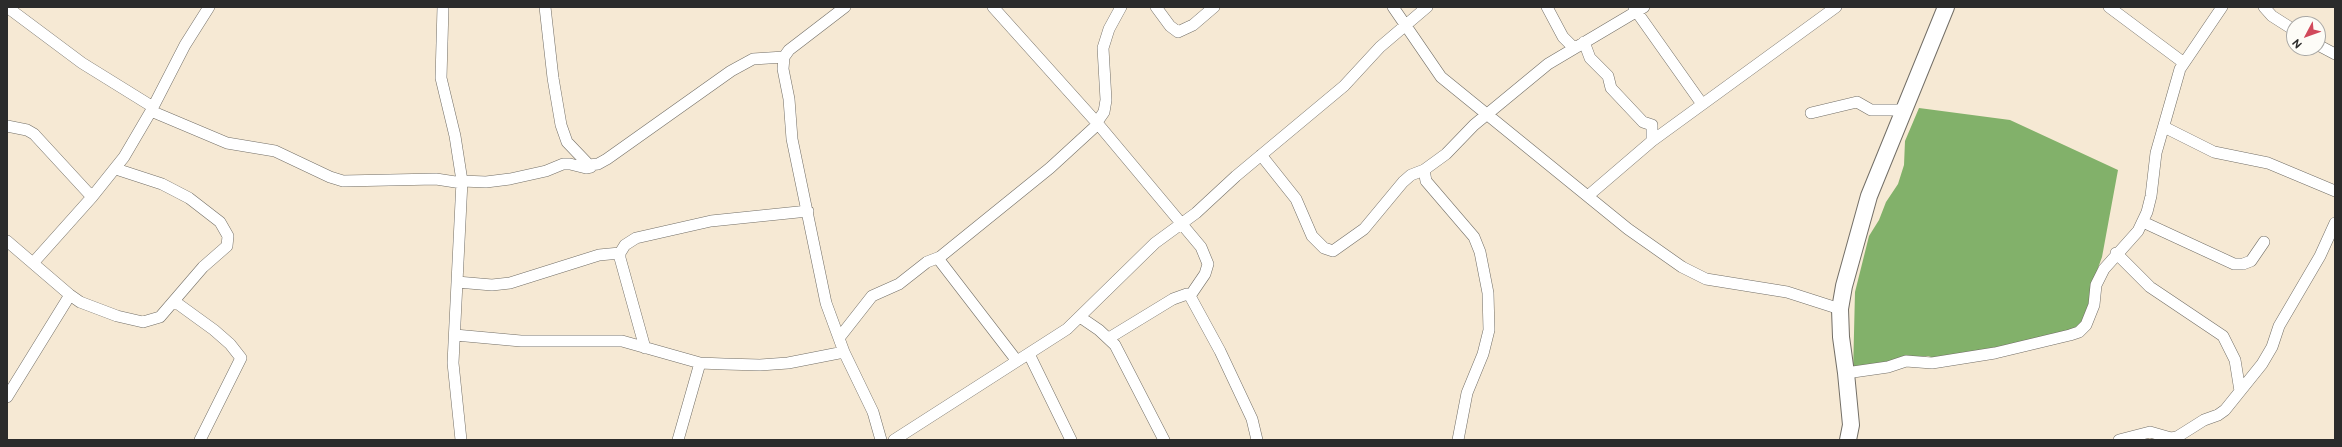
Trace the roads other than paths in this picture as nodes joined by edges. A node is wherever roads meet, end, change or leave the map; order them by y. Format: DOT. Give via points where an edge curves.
graph roads {
  1 [pos="7,7"];
  2 [pos="209,7"];
  3 [pos="443,7"];
  4 [pos="545,7"];
  5 [pos="845,7"];
  6 [pos="993,7"];
  7 [pos="1121,7"];
  8 [pos="1156,7"];
  9 [pos="1214,7"];
  10 [pos="1393,7"];
  11 [pos="1427,7"];
  12 [pos="1547,7"];
  13 [pos="1836,7"];
  14 [pos="1946,7"];
  15 [pos="2109,7"];
  16 [pos="2222,7"];
  17 [pos="2264,7"];
  18 [pos="1638,9"];
  19 [pos="1404,24"];
  20 [pos="2286,25"];
  21 [pos="1584,42"];
  22 [pos="1574,48"];
  23 [pos="2326,49"];
  24 [pos="2335,54"];
  25 [pos="784,57"];
  26 [pos="2184,63"];
  27 [pos="1468,100"];
  28 [pos="1702,104"];
  29 [pos="152,109"];
  30 [pos="1904,110"];
  31 [pos="1812,113"];
  32 [pos="1488,116"];
  33 [pos="1097,123"];
  34 [pos="1474,125"];
  35 [pos="7,126"];
  36 [pos="2164,126"];
  37 [pos="1652,142"];
  38 [pos="1261,156"];
  39 [pos="592,166"];
  40 [pos="116,169"];
  41 [pos="1424,170"];
  42 [pos="462,182"];
  43 [pos="2335,191"];
  44 [pos="1589,195"];
  45 [pos="92,197"];
  46 [pos="808,212"];
  47 [pos="2143,222"];
  48 [pos="1181,223"];
  49 [pos="2335,223"];
  50 [pos="7,241"];
  51 [pos="2264,242"];
  52 [pos="620,252"];
  53 [pos="2116,253"];
  54 [pos="940,257"];
  55 [pos="34,263"];
  56 [pos="457,282"];
  57 [pos="70,295"];
  58 [pos="1190,296"];
  59 [pos="174,301"];
  60 [pos="1840,309"];
  61 [pos="1080,318"];
  62 [pos="455,335"];
  63 [pos="839,338"];
  64 [pos="1109,338"];
  65 [pos="646,348"];
  66 [pos="844,352"];
  67 [pos="1029,354"];
  68 [pos="1017,361"];
  69 [pos="700,363"];
  70 [pos="1846,373"];
  71 [pos="2240,391"];
  72 [pos="7,397"];
  73 [pos="200,440"];
  74 [pos="461,440"];
  75 [pos="678,440"];
  76 [pos="881,440"];
  77 [pos="894,440"];
  78 [pos="1071,440"];
  79 [pos="1164,440"];
  80 [pos="1257,440"];
  81 [pos="1458,440"];
  82 [pos="1848,440"];
  83 [pos="2118,440"];
  1 -- 29 [label="street" via="82,63"];
  2 -- 29 [label="street" via="185,45"];
  3 -- 42 [label="street" via="441,78 455,136"];
  4 -- 39 [label="street" via="561,125 569,146 586,164"];
  5 -- 25 [label="street" via="796,44"];
  6 -- 33 [label="street"];
  7 -- 33 [label="street" via="1109,29 1103,48 1106,100 1104,112"];
  8 -- 9 [label="street" via="1170,26 1178,32"];
  10 -- 19 [label="street"];
  11 -- 19 [label="street"];
  12 -- 22 [label="street" via="1563,36"];
  13 -- 28 [label="street"];
  14 -- 30 [label="main road"];
  15 -- 26 [label="street"];
  16 -- 26 [label="street"];
  17 -- 20 [label="street"];
  18 -- 21 [label="street"];
  18 -- 28 [label="street"];
  19 -- 27 [label="street" via="1435,72"];
  19 -- 38 [label="street" via="1344,86"];
  21 -- 22 [label="street"];
  21 -- 37 [label="street" via="1590,58 1608,76 1611,88 1643,122 1652,125"];
  22 -- 32 [label="street" via="1548,64"];
  23 -- 24 [label="street"];
  25 -- 39 [label="street" via="753,58 607,159"];
  25 -- 46 [label="street" via="792,139"];
  26 -- 36 [label="street" via="2169,103"];
  27 -- 32 [label="street"];
  27 -- 34 [label="street" via="1473,112"];
  28 -- 37 [label="street"];
  29 -- 40 [label="street"];
  29 -- 42 [label="street" via="227,143 275,151 330,177 393,182 436,179"];
  30 -- 31 [label="street" via="1871,110 1857,102"];
  30 -- 60 [label="main road" via="1869,196"];
  32 -- 34 [label="street"];
  32 -- 44 [label="street" via="1535,156"];
  33 -- 48 [label="street"];
  33 -- 54 [label="street" via="1050,168"];
  34 -- 41 [label="street" via="1446,154"];
  35 -- 45 [label="street" via="34,134"];
  36 -- 43 [label="street" via="2214,152 2268,163"];
  36 -- 47 [label="street" via="2156,153 2151,196"];
  37 -- 44 [label="street"];
  38 -- 41 [label="street" via="1296,199 1312,236 1324,248 1333,251 1337,251 1364,229 1403,182 1411,175"];
  38 -- 48 [label="street"];
  39 -- 42 [label="street" via="586,168 563,164 546,171 510,179"];
  40 -- 45 [label="street"];
  40 -- 59 [label="street" via="162,184 189,198 220,222 228,236 227,246 203,267"];
  41 -- 81 [label="street" via="1426,181 1474,237 1480,252 1488,293 1489,330 1483,354 1467,393"];
  42 -- 56 [label="street"];
  44 -- 60 [label="street" via="1628,229 1682,267 1706,278 1787,292"];
  45 -- 55 [label="street"];
  46 -- 52 [label="street" via="711,221 672,229 636,238"];
  46 -- 63 [label="street" via="819,275"];
  47 -- 51 [label="street" via="2234,264 2251,261"];
  47 -- 53 [label="street" via="2138,231"];
  48 -- 58 [label="street" via="1201,247 1207,260 1205,274"];
  48 -- 61 [label="street" via="1155,243"];
  49 -- 71 [label="street" via="2320,256 2279,326 2266,358"];
  50 -- 55 [label="street"];
  52 -- 56 [label="street" via="599,255 510,283 492,285"];
  52 -- 65 [label="street" via="626,283"];
  53 -- 70 [label="street" via="2096,285 2094,305 2086,325 2079,332 1995,353 1932,363 1906,361 1888,367"];
  53 -- 71 [label="street" via="2150,286 2223,336 2235,360"];
  54 -- 63 [label="street" via="928,262 899,284 872,296"];
  54 -- 68 [label="street" via="940,261"];
  55 -- 57 [label="street"];
  56 -- 62 [label="street"];
  57 -- 59 [label="street" via="80,302 117,316 143,322 160,318"];
  57 -- 72 [label="street"];
  58 -- 64 [label="street" via="1187,294 1173,299"];
  58 -- 80 [label="street" via="1252,419"];
  59 -- 73 [label="street" via="224,339 241,358"];
  60 -- 70 [label="main road" via="1840,337"];
  61 -- 64 [label="street"];
  61 -- 67 [label="street"];
  62 -- 65 [label="street" via="521,341 622,342"];
  62 -- 74 [label="street" via="453,363"];
  63 -- 66 [label="street"];
  64 -- 79 [label="street" via="1121,354"];
  65 -- 69 [label="street"];
  66 -- 69 [label="street" via="788,363"];
  66 -- 76 [label="street" via="871,406"];
  67 -- 68 [label="street"];
  67 -- 78 [label="street"];
  68 -- 77 [label="street"];
  69 -- 75 [label="street"];
  70 -- 82 [label="main road" via="1850,425"];
  71 -- 83 [label="street" via="2218,415 2204,420 2178,437 2171,438 2150,432"];
}
